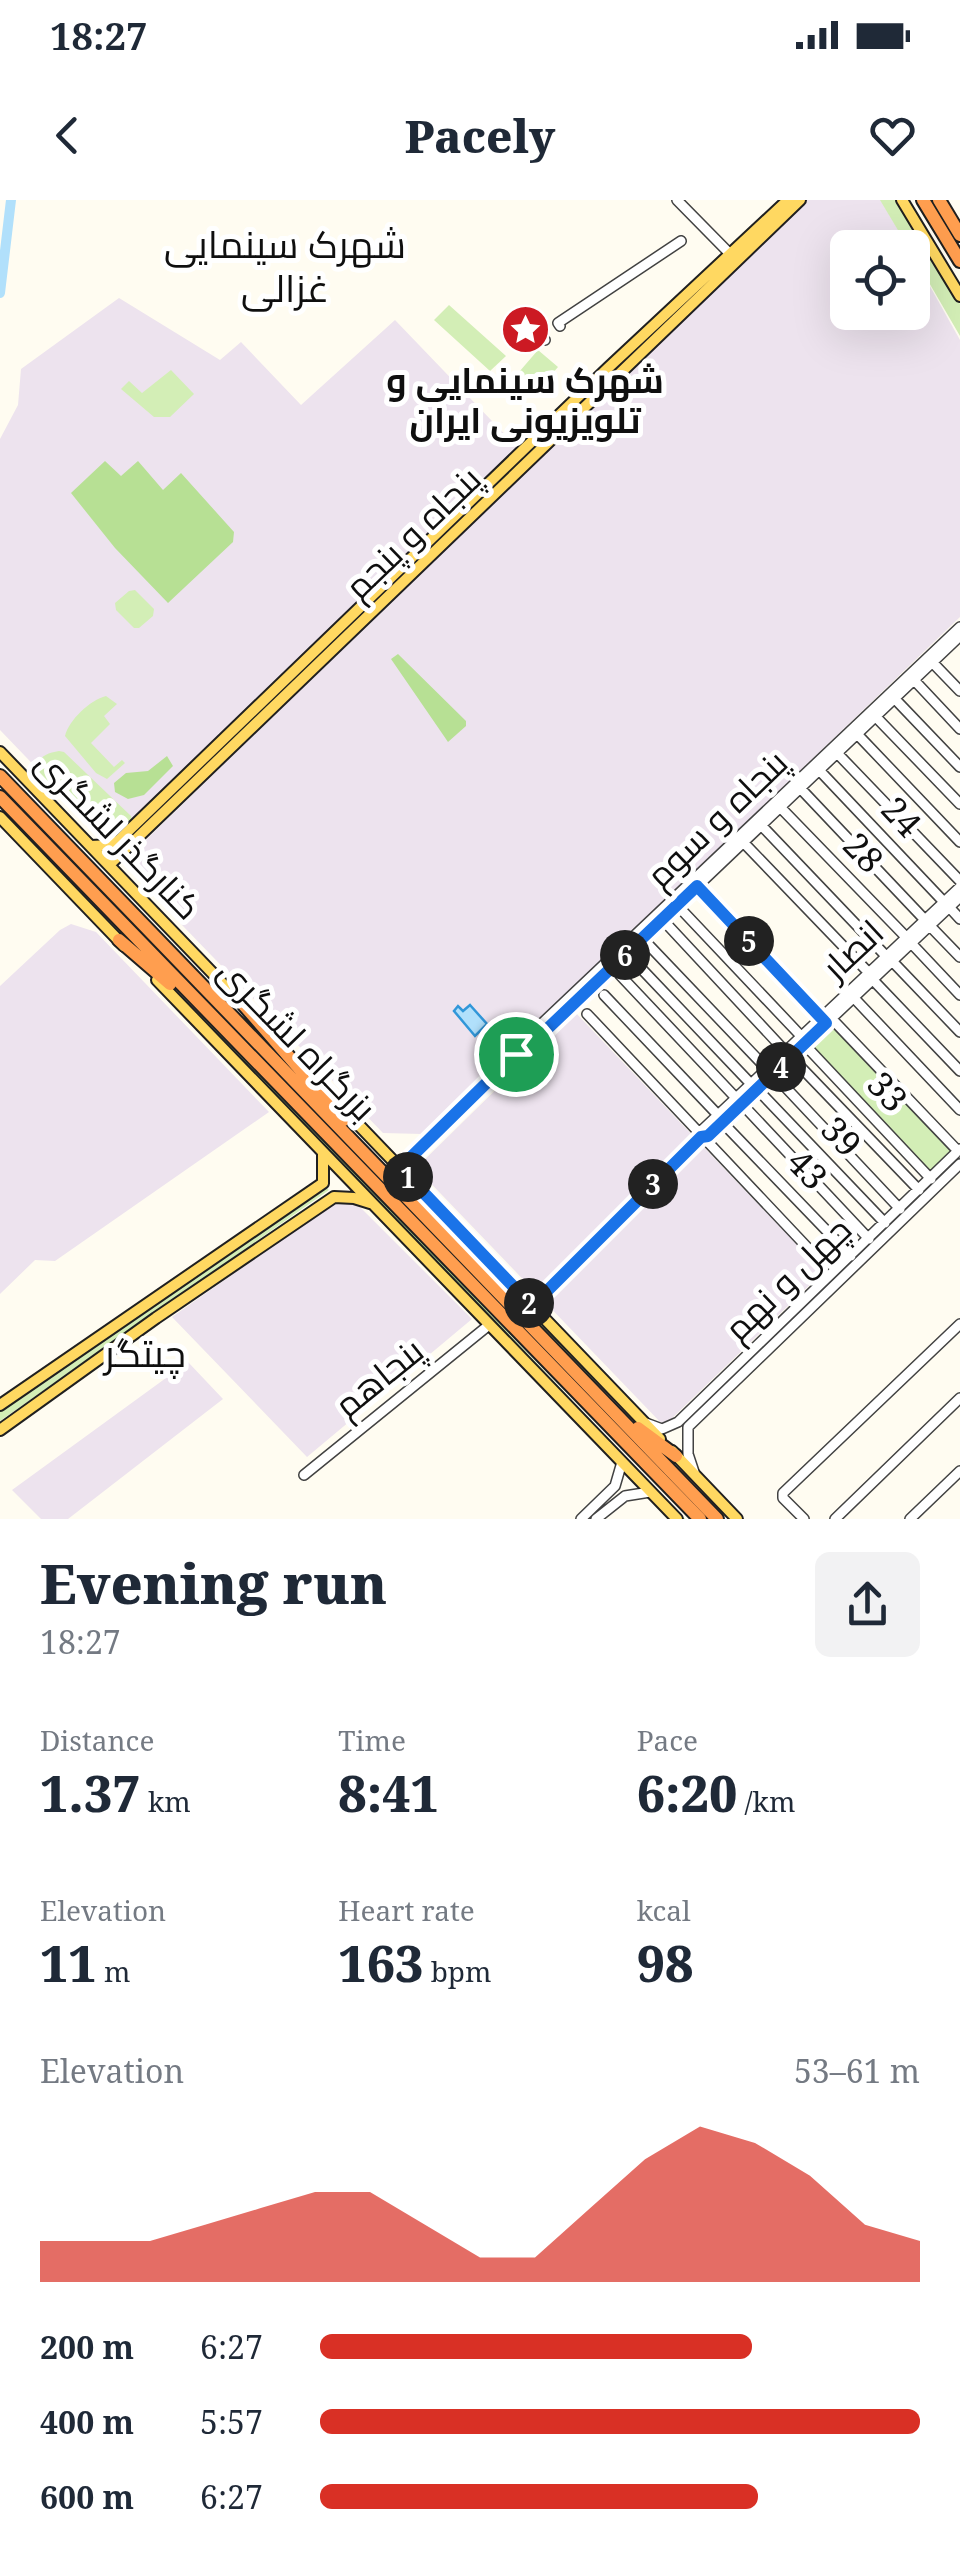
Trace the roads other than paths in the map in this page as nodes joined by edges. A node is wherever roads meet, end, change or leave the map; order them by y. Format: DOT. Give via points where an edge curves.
graph roads {
  1 [pos="677,200"];
  2 [pos="788,200"];
  3 [pos="800,200"];
  4 [pos="902,200"];
  5 [pos="923,200"];
  6 [pos="940,200"];
  7 [pos="960,235"];
  8 [pos="681,241"];
  9 [pos="733,258"];
  10 [pos="960,261"];
  11 [pos="960,296"];
  12 [pos="560,326"];
  13 [pos="960,626"];
  14 [pos="960,636"];
  15 [pos="336,638"];
  16 [pos="951,644"];
  17 [pos="960,653"];
  18 [pos="932,662"];
  19 [pos="914,680"];
  20 [pos="960,691"];
  21 [pos="894,698"];
  22 [pos="876,716"];
  23 [pos="960,729"];
  24 [pos="857,734"];
  25 [pos="0,752"];
  26 [pos="837,753"];
  27 [pos="960,767"];
  28 [pos="818,770"];
  29 [pos="0,776"];
  30 [pos="800,788"];
  31 [pos="0,797"];
  32 [pos="960,804"];
  33 [pos="780,806"];
  34 [pos="0,817"];
  35 [pos="762,824"];
  36 [pos="115,842"];
  37 [pos="743,842"];
  38 [pos="960,842"];
  39 [pos="91,846"];
  40 [pos="123,853"];
  41 [pos="108,865"];
  42 [pos="960,884"];
  43 [pos="697,886"];
  44 [pos="960,897"];
  45 [pos="677,905"];
  46 [pos="946,905"];
  47 [pos="662,919"];
  48 [pos="960,919"];
  49 [pos="927,923"];
  50 [pos="642,938"];
  51 [pos="119,940"];
  52 [pos="908,940"];
  53 [pos="960,957"];
  54 [pos="889,958"];
  55 [pos="636,962"];
  56 [pos="619,974"];
  57 [pos="871,976"];
  58 [pos="960,995"];
  59 [pos="604,996"];
  60 [pos="854,998"];
  61 [pos="244,1005"];
  62 [pos="208,1014"];
  63 [pos="587,1014"];
  64 [pos="826,1019"];
  65 [pos="960,1032"];
  66 [pos="802,1040"];
  67 [pos="516,1054"];
  68 [pos="788,1054"];
  69 [pos="960,1070"];
  70 [pos="770,1072"];
  71 [pos="754,1087"];
  72 [pos="739,1101"];
  73 [pos="960,1110"];
  74 [pos="720,1118"];
  75 [pos="701,1137"];
  76 [pos="959,1150"];
  77 [pos="323,1152"];
  78 [pos="375,1162"];
  79 [pos="960,1164"];
  80 [pos="400,1168"];
  81 [pos="931,1179"];
  82 [pos="323,1184"];
  83 [pos="919,1190"];
  84 [pos="334,1197"];
  85 [pos="374,1205"];
  86 [pos="900,1209"];
  87 [pos="885,1223"];
  88 [pos="869,1238"];
  89 [pos="851,1256"];
  90 [pos="824,1264"];
  91 [pos="532,1306"];
  92 [pos="960,1324"];
  93 [pos="490,1325"];
  94 [pos="590,1389"];
  95 [pos="960,1398"];
  96 [pos="0,1405"];
  97 [pos="645,1423"];
  98 [pos="683,1424"];
  99 [pos="0,1430"];
  100 [pos="676,1456"];
  101 [pos="622,1462"];
  102 [pos="960,1470"];
  103 [pos="304,1474"];
  104 [pos="695,1475"];
  105 [pos="672,1490"];
  106 [pos="650,1492"];
  107 [pos="580,1519"];
  108 [pos="596,1519"];
  109 [pos="676,1519"];
  110 [pos="692,1519"];
  111 [pos="700,1519"];
  112 [pos="717,1519"];
  113 [pos="737,1519"];
  114 [pos="804,1519"];
  115 [pos="835,1519"];
  116 [pos="910,1519"];
  1 -- 9 [label="street"];
  2 -- 9 [label="main road, پنجاه و پنجم"];
  3 -- 9 [label="main road, پنجاه و پنجم"];
  4 -- 11 [label="main road"];
  5 -- 10 [label="highway"];
  6 -- 7 [label="highway"];
  8 -- 12 [label="street"];
  9 -- 15 [label="main road, پنجاه و پنجم"];
  13 -- 67 [label="street, پنجاه و سوم"];
  14 -- 16 [label="street, پنجاه و سوم"];
  15 -- 36 [label="main road, پنجاه و پنجم"];
  15 -- 40 [label="main road, پنجاه و پنجم"];
  16 -- 17 [label="street"];
  16 -- 18 [label="street, پنجاه و سوم"];
  18 -- 19 [label="street, پنجاه و سوم"];
  18 -- 20 [label="street"];
  19 -- 21 [label="street, پنجاه و سوم"];
  19 -- 23 [label="street"];
  21 -- 22 [label="street, پنجاه و سوم"];
  21 -- 27 [label="street"];
  22 -- 24 [label="street, پنجاه و سوم"];
  22 -- 32 [label="street"];
  24 -- 26 [label="street, پنجاه و سوم"];
  24 -- 38 [label="street"];
  25 -- 39 [label="main road, کنارگذر لشگری"];
  26 -- 28 [label="street, پنجاه و سوم"];
  26 -- 42 [label="street"];
  28 -- 30 [label="street, پنجاه و سوم"];
  28 -- 46 [label="street, 24"];
  29 -- 78 [label="highway, بزرگراه لشگری"];
  30 -- 33 [label="street, پنجاه و سوم"];
  30 -- 49 [label="street"];
  31 -- 62 [label="highway, بزرگراه لشگری"];
  33 -- 35 [label="street, پنجاه و سوم"];
  33 -- 52 [label="street, 28"];
  34 -- 51 [label="main road, کنارگذر لشگری"];
  35 -- 37 [label="street, پنجاه و سوم"];
  35 -- 54 [label="street"];
  36 -- 39 [label="main road"];
  36 -- 40 [label="main road"];
  37 -- 43 [label="street, پنجاه و سوم"];
  37 -- 57 [label="street"];
  39 -- 41 [label="main road, کنارگذر لشگری"];
  40 -- 41 [label="main road, پنجاه و پنجم"];
  41 -- 61 [label="main road, کنارگذر لشگری"];
  42 -- 46 [label="street, انصار"];
  43 -- 45 [label="street, پنجاه و سوم"];
  43 -- 64 [label="street"];
  44 -- 46 [label="street, انصار"];
  45 -- 47 [label="street, پنجاه و سوم"];
  45 -- 66 [label="street, 33"];
  46 -- 48 [label="street, 24"];
  46 -- 49 [label="street, انصار"];
  47 -- 50 [label="street, پنجاه و سوم"];
  47 -- 68 [label="street"];
  49 -- 52 [label="street, انصار"];
  49 -- 53 [label="street"];
  50 -- 67 [label="street, پنجاه و سوم"];
  50 -- 70 [label="street"];
  51 -- 62 [label="highway"];
  51 -- 77 [label="main road, کنارگذر لشگری"];
  52 -- 54 [label="street, انصار"];
  52 -- 58 [label="street, 28"];
  54 -- 57 [label="street, انصار"];
  54 -- 65 [label="street"];
  55 -- 71 [label="street, 39"];
  56 -- 72 [label="street"];
  57 -- 60 [label="street, انصار"];
  57 -- 64 [label="street, انصار"];
  57 -- 69 [label="street"];
  59 -- 74 [label="street, 43"];
  60 -- 64 [label="street, انصار"];
  60 -- 73 [label="street"];
  61 -- 78 [label="highway"];
  61 -- 80 [label="main road, کنارگذر لشگری"];
  62 -- 105 [label="highway, بزرگراه لشگری"];
  63 -- 75 [label="street"];
  64 -- 66 [label="street, انصار"];
  64 -- 76 [label="street"];
  66 -- 68 [label="street, انصار"];
  66 -- 81 [label="street, 33"];
  67 -- 80 [label="street, پنجاه و سوم"];
  68 -- 70 [label="street, انصار"];
  68 -- 83 [label="street"];
  70 -- 71 [label="street, انصار"];
  70 -- 86 [label="street"];
  71 -- 72 [label="street, انصار"];
  71 -- 87 [label="street, 39"];
  72 -- 74 [label="street, انصار"];
  72 -- 88 [label="street"];
  74 -- 75 [label="street, انصار"];
  74 -- 89 [label="street, 43"];
  75 -- 90 [label="street"];
  75 -- 91 [label="street, انصار"];
  76 -- 81 [label="street, چهل و نهم"];
  77 -- 82 [label="main road"];
  77 -- 85 [label="main road, کنارگذر لشگری"];
  78 -- 94 [label="highway, بزرگراه لشگری"];
  79 -- 98 [label="street, چهل و نهم"];
  80 -- 91 [label="main road, کنارگذر لشگری"];
  81 -- 83 [label="street, چهل و نهم"];
  82 -- 84 [label="main road" via="336,1185"];
  82 -- 96 [label="main road"];
  83 -- 86 [label="street, چهل و نهم"];
  84 -- 85 [label="main road"];
  84 -- 99 [label="main road"];
  85 -- 93 [label="main road, کنارگذر لشگری"];
  86 -- 87 [label="street, چهل و نهم"];
  87 -- 88 [label="street, چهل و نهم"];
  88 -- 89 [label="street, چهل و نهم"];
  89 -- 98 [label="street, چهل و نهم"];
  91 -- 97 [label="main road, کنارگذر لشگری"];
  92 -- 114 [label="street" via="783,1493"];
  93 -- 101 [label="main road, کنارگذر لشگری"];
  93 -- 103 [label="street, پنجاهم"];
  94 -- 100 [label="highway"];
  94 -- 112 [label="highway, بزرگراه لشگری"];
  95 -- 115 [label="street"];
  97 -- 98 [label="street" via="662,1429"];
  97 -- 100 [label="main road, کنارگذر لشگری"];
  98 -- 104 [label="street"];
  100 -- 104 [label="main road, کنارگذر لشگری"];
  101 -- 106 [label="main road, کنارگذر لشگری"];
  101 -- 107 [label="street" via="615,1486"];
  102 -- 116 [label="street"];
  104 -- 113 [label="main road, کنارگذر لشگری"];
  105 -- 110 [label="main road"];
  105 -- 111 [label="highway, بزرگراه لشگری"];
  106 -- 108 [label="street" via="626,1496"];
  106 -- 109 [label="main road, کنارگذر لشگری"];
}
